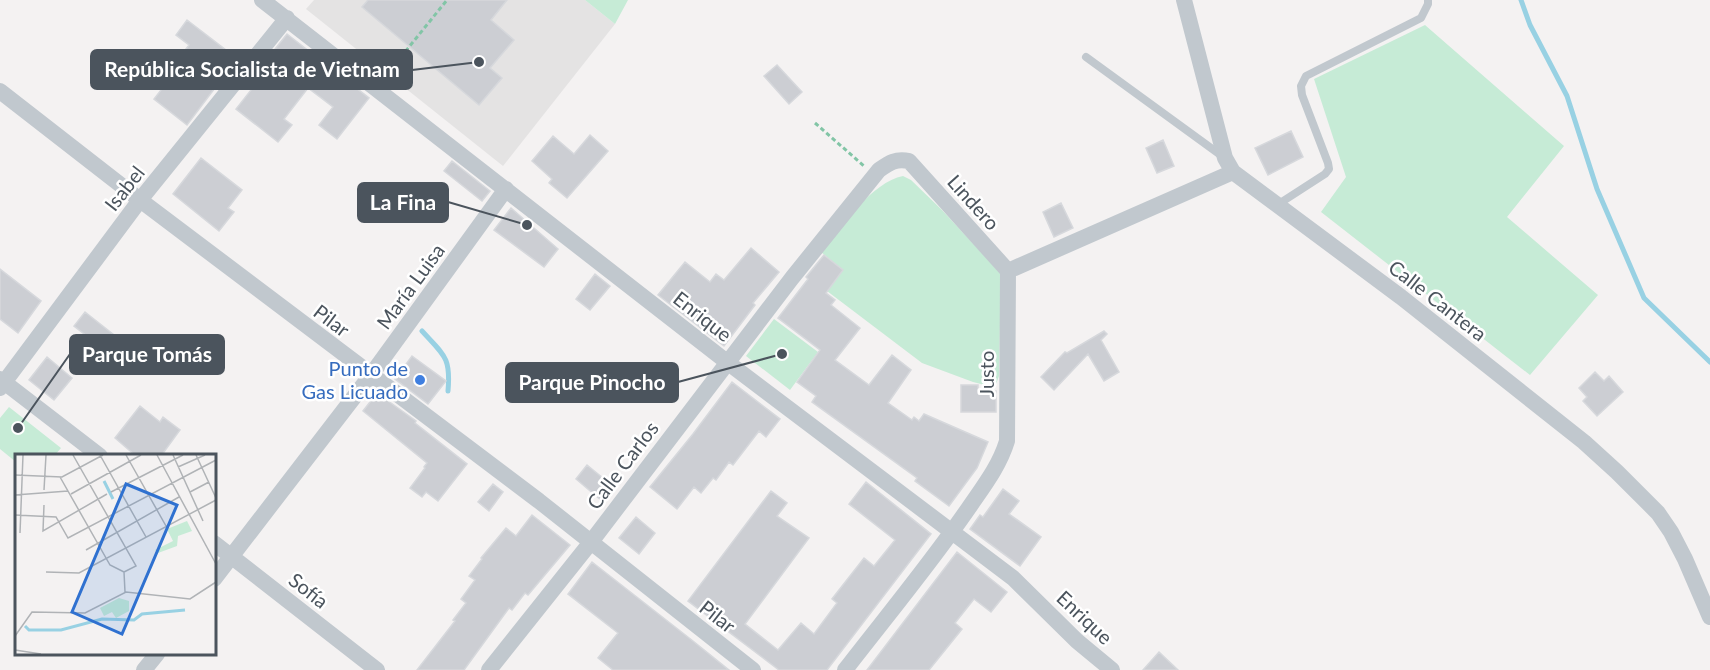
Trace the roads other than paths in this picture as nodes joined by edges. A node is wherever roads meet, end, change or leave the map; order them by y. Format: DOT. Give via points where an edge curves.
graph roads {
  1 [pos="262,0"];
  2 [pos="1184,0"];
  3 [pos="1428,0"];
  4 [pos="287,18"];
  5 [pos="1086,57"];
  6 [pos="389,71"];
  7 [pos="375,87"];
  8 [pos="0,91"];
  9 [pos="909,161"];
  10 [pos="1229,165"];
  11 [pos="506,189"];
  12 [pos="140,200"];
  13 [pos="1276,205"];
  14 [pos="1008,271"];
  15 [pos="727,362"];
  16 [pos="371,375"];
  17 [pos="1,383"];
  18 [pos="97,454"];
  19 [pos="952,532"];
  20 [pos="591,542"];
  21 [pos="216,544"];
  22 [pos="232,556"];
  23 [pos="216,576"];
  24 [pos="1710,617"];
  25 [pos="156,655"];
  26 [pos="144,670"];
  27 [pos="377,670"];
  28 [pos="489,670"];
  29 [pos="753,670"];
  30 [pos="845,670"];
  31 [pos="1112,670"];
  1 -- 4 [label="street, Enrique"];
  2 -- 10 [label="street"];
  3 -- 13 [label="lane" via="1420,18 1306,76 1302,95 1329,169"];
  4 -- 7 [label="street, Enrique"];
  4 -- 12 [label="street, Isabel"];
  5 -- 10 [label="lane"];
  6 -- 7 [label="lane"];
  7 -- 11 [label="street, Enrique"];
  8 -- 12 [label="street, Pilar"];
  9 -- 14 [label="street, Lindero"];
  9 -- 15 [label="street, Calle Carlos" via="893,161 874,175"];
  10 -- 13 [label="street, Calle Cantera"];
  10 -- 14 [label="street"];
  11 -- 15 [label="street, Enrique"];
  11 -- 16 [label="street, María Luisa"];
  12 -- 16 [label="street, Pilar"];
  12 -- 17 [label="street, Isabel"];
  13 -- 24 [label="street, Calle Cantera" via="1401,297 1617,472 1658,513 1671,532"];
  14 -- 19 [label="street, Justo" via="1007,441 996,467"];
  15 -- 19 [label="street, Enrique"];
  15 -- 20 [label="street, Calle Carlos"];
  16 -- 20 [label="street, Pilar"];
  16 -- 22 [label="street, María Luisa"];
  17 -- 18 [label="street"];
  19 -- 30 [label="street, Justo"];
  19 -- 31 [label="street, Enrique" via="1014,578"];
  20 -- 28 [label="street, Calle Carlos"];
  20 -- 29 [label="street, Pilar"];
  21 -- 22 [label="street, Sofía"];
  22 -- 23 [label="street, María Luisa"];
  22 -- 27 [label="street, Sofía"];
  25 -- 26 [label="street"];
}
